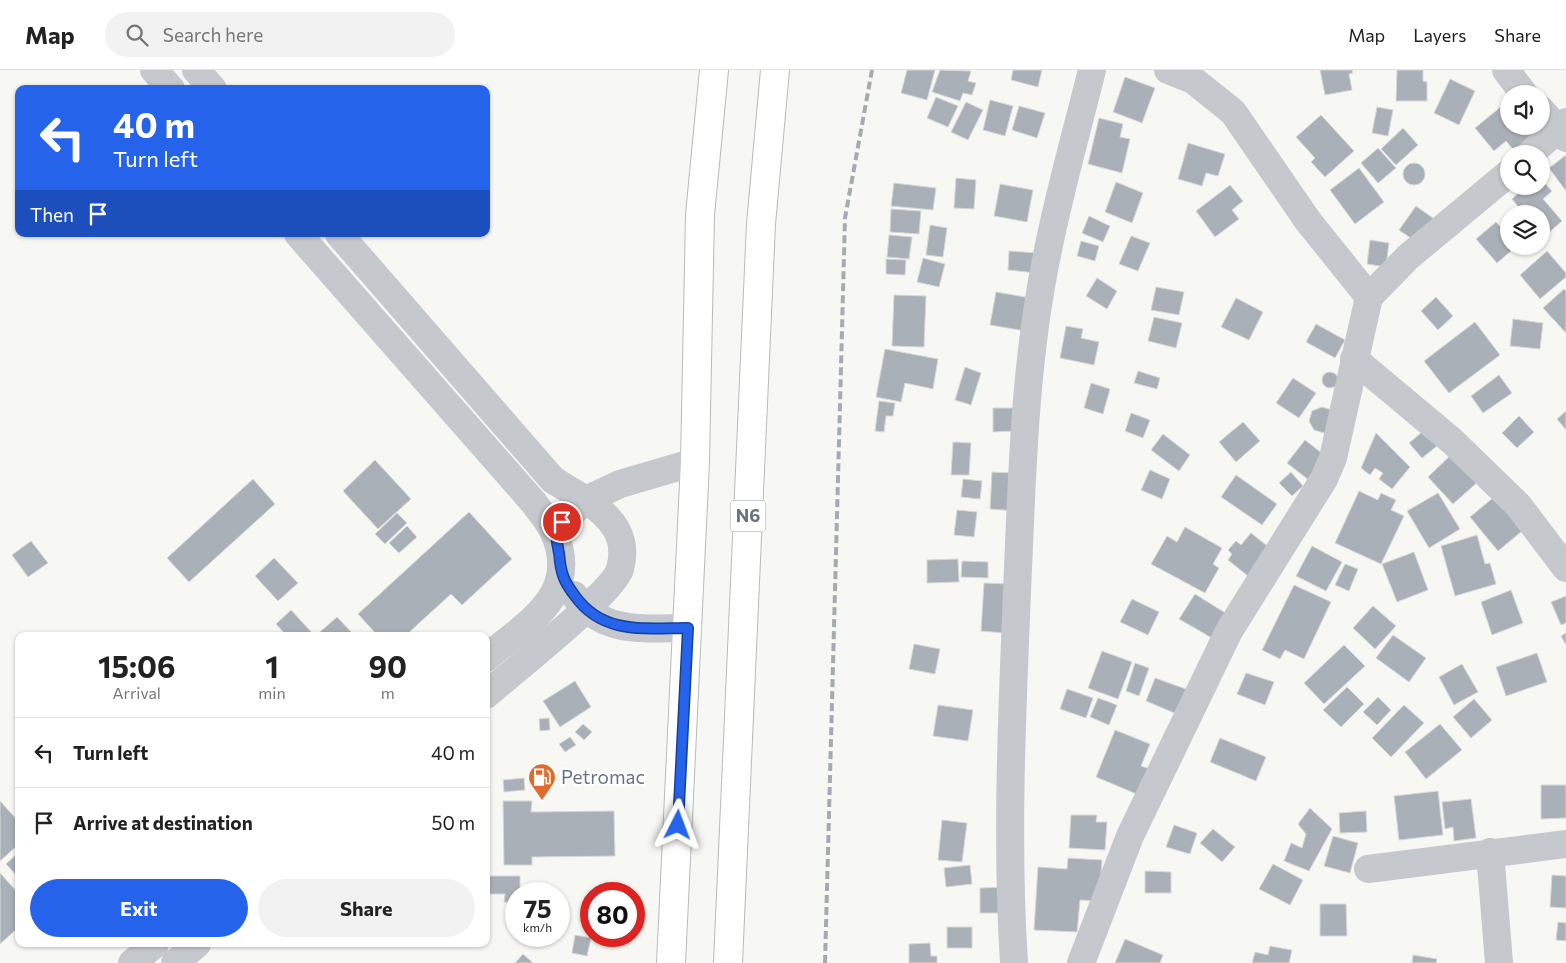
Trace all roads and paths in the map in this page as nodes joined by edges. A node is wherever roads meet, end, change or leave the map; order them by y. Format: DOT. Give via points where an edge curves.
graph roads {
  1 [pos="154,70"];
  2 [pos="196,70"];
  3 [pos="714,70"];
  4 [pos="774,70"];
  5 [pos="1092,70"];
  6 [pos="1168,70"];
  7 [pos="1506,70"];
  8 [pos="167,85"];
  9 [pos="209,85"];
  10 [pos="1517,85"];
  11 [pos="1558,125"];
  12 [pos="1539,145"];
  13 [pos="1500,180"];
  14 [pos="301,237"];
  15 [pos="342,237"];
  16 [pos="1368,297"];
  17 [pos="1354,359"];
  18 [pos="695,462"];
  19 [pos="586,500"];
  20 [pos="555,535"];
  21 [pos="1566,568"];
  22 [pos="562,578"];
  23 [pos="584,609"];
  24 [pos="688,628"];
  25 [pos="490,655"];
  26 [pos="490,691"];
  27 [pos="1566,844"];
  28 [pos="1490,852"];
  29 [pos="1368,869"];
  30 [pos="151,947"];
  31 [pos="194,947"];
  32 [pos="132,963"];
  33 [pos="175,963"];
  34 [pos="671,963"];
  35 [pos="728,963"];
  36 [pos="1014,963"];
  37 [pos="1080,963"];
  38 [pos="1499,963"];
  1 -- 8 [label="street"];
  2 -- 9 [label="street"];
  3 -- 18 [label="highway" via="700,215"];
  4 -- 35 [label="highway, N6" via="761,224"];
  5 -- 36 [label="street" via="1047,255 1029,370 1013,700"];
  6 -- 16 [label="street" via="1193,80 1233,112 1308,221"];
  7 -- 10 [label="street"];
  11 -- 12 [label="street"];
  13 -- 16 [label="street" via="1408,257"];
  14 -- 20 [label="street" via="534,503"];
  15 -- 19 [label="street" via="554,480"];
  16 -- 17 [label="street"];
  17 -- 21 [label="street" via="1452,441 1518,505"];
  17 -- 37 [label="street" via="1330,464 1229,631 1130,836"];
  18 -- 19 [label="street" via="620,484"];
  18 -- 24 [label="highway"];
  19 -- 20 [label="street" via="562,522"];
  19 -- 23 [label="street" via="606,514 622,540 620,570 599,597"];
  20 -- 22 [label="street"];
  22 -- 23 [label="street"];
  22 -- 25 [label="street" via="550,603"];
  23 -- 24 [label="street" via="601,621 630,627"];
  23 -- 26 [label="street"];
  24 -- 34 [label="highway"];
  27 -- 28 [label="street"];
  28 -- 29 [label="street"];
  28 -- 38 [label="street"];
  30 -- 32 [label="street"];
  31 -- 33 [label="street"];
}
